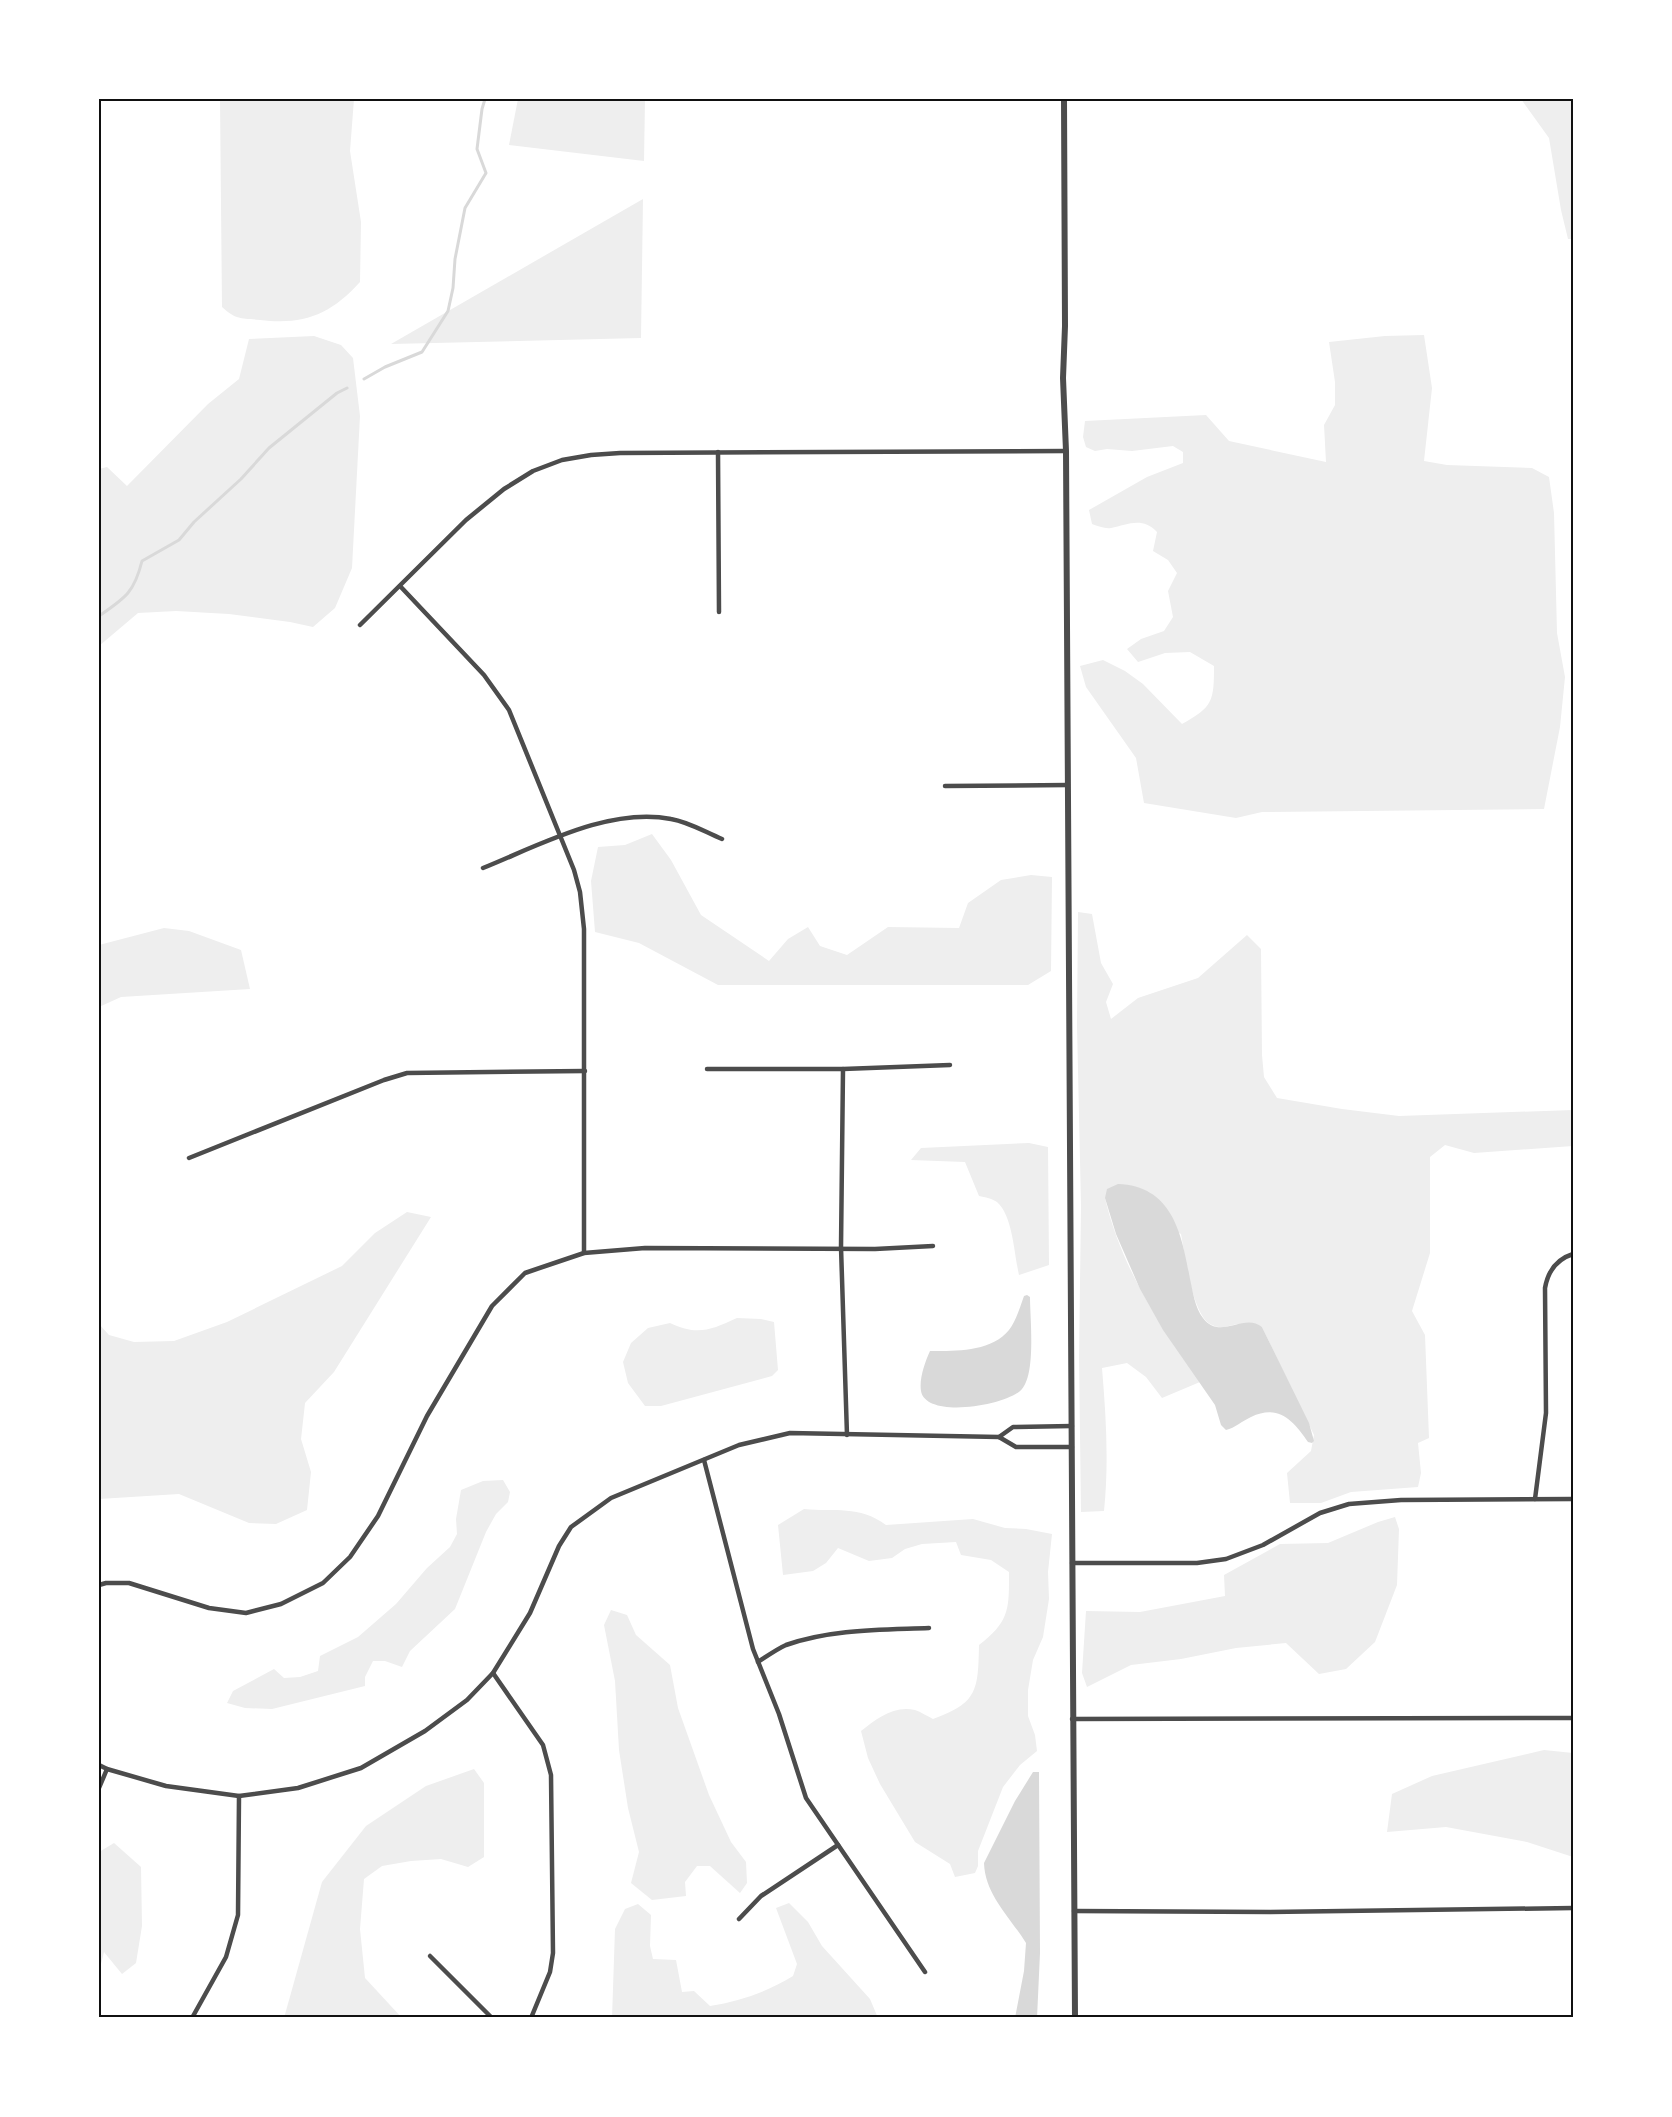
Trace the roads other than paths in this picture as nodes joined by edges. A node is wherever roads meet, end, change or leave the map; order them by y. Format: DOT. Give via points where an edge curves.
graph roads {
  1 [pos="1064,99"];
  2 [pos="1066,451"];
  3 [pos="718,452"];
  4 [pos="400,586"];
  5 [pos="719,612"];
  6 [pos="360,625"];
  7 [pos="1068,785"];
  8 [pos="945,786"];
  9 [pos="561,837"];
  10 [pos="722,839"];
  11 [pos="483,868"];
  12 [pos="950,1065"];
  13 [pos="707,1069"];
  14 [pos="843,1069"];
  15 [pos="585,1071"];
  16 [pos="189,1158"];
  17 [pos="933,1246"];
  18 [pos="841,1247"];
  19 [pos="584,1253"];
  20 [pos="1573,1254"];
  21 [pos="1071,1426"];
  22 [pos="847,1435"];
  23 [pos="999,1437"];
  24 [pos="1072,1447"];
  25 [pos="704,1460"];
  26 [pos="1573,1498"];
  27 [pos="1535,1499"];
  28 [pos="1072,1563"];
  29 [pos="99,1586"];
  30 [pos="928,1628"];
  31 [pos="758,1662"];
  32 [pos="493,1673"];
  33 [pos="1573,1718"];
  34 [pos="1072,1719"];
  35 [pos="99,1765"];
  36 [pos="107,1769"];
  37 [pos="99,1788"];
  38 [pos="239,1796"];
  39 [pos="838,1845"];
  40 [pos="1573,1908"];
  41 [pos="1074,1911"];
  42 [pos="739,1919"];
  43 [pos="430,1956"];
  44 [pos="925,1972"];
  45 [pos="192,2018"];
  46 [pos="492,2018"];
  47 [pos="531,2018"];
  48 [pos="1074,2018"];
  1 -- 2 [label="street"];
  2 -- 3 [label="street"];
  2 -- 7 [label="street"];
  3 -- 4 [label="street" via="606,453 540,468 489,500"];
  3 -- 5 [label="street"];
  4 -- 6 [label="street"];
  4 -- 9 [label="street" via="472,660 500,696 516,725"];
  7 -- 8 [label="street"];
  7 -- 21 [label="street"];
  9 -- 10 [label="street" via="613,819 643,816 687,823"];
  9 -- 11 [label="street"];
  9 -- 15 [label="street" via="574,870 583,914"];
  12 -- 14 [label="street"];
  13 -- 14 [label="street"];
  14 -- 18 [label="street"];
  15 -- 16 [label="street" via="407,1073"];
  15 -- 19 [label="street"];
  17 -- 18 [label="street"];
  18 -- 19 [label="street" via="645,1248"];
  18 -- 22 [label="street"];
  19 -- 29 [label="street" via="525,1273 492,1306 427,1416 378,1516 350,1557 323,1583 282,1604 246,1613 208,1608 129,1583"];
  20 -- 27 [label="street" via="1555,1265 1545,1288 1546,1413"];
  21 -- 23 [label="street" via="1013,1427"];
  21 -- 24 [label="street"];
  22 -- 23 [label="street"];
  22 -- 25 [label="street" via="790,1433 739,1445"];
  23 -- 24 [label="street" via="1016,1447"];
  24 -- 28 [label="street"];
  25 -- 31 [label="street"];
  25 -- 32 [label="street" via="611,1498 571,1527 530,1613"];
  26 -- 27 [label="street"];
  27 -- 28 [label="street" via="1349,1504 1320,1513 1263,1545 1226,1559 1197,1563"];
  28 -- 34 [label="street"];
  30 -- 31 [label="street" via="821,1635 784,1646"];
  31 -- 39 [label="street" via="806,1798"];
  32 -- 38 [label="street" via="467,1700 425,1731 361,1768 298,1788"];
  32 -- 47 [label="street" via="543,1745 551,1775 553,1953 550,1972"];
  33 -- 34 [label="street"];
  34 -- 41 [label="street"];
  35 -- 36 [label="street"];
  36 -- 37 [label="street"];
  36 -- 38 [label="street" via="166,1786"];
  38 -- 45 [label="street" via="238,1915 226,1957"];
  39 -- 42 [label="street" via="761,1896"];
  39 -- 44 [label="street"];
  40 -- 41 [label="street"];
  41 -- 48 [label="street"];
  43 -- 46 [label="street"];
}
